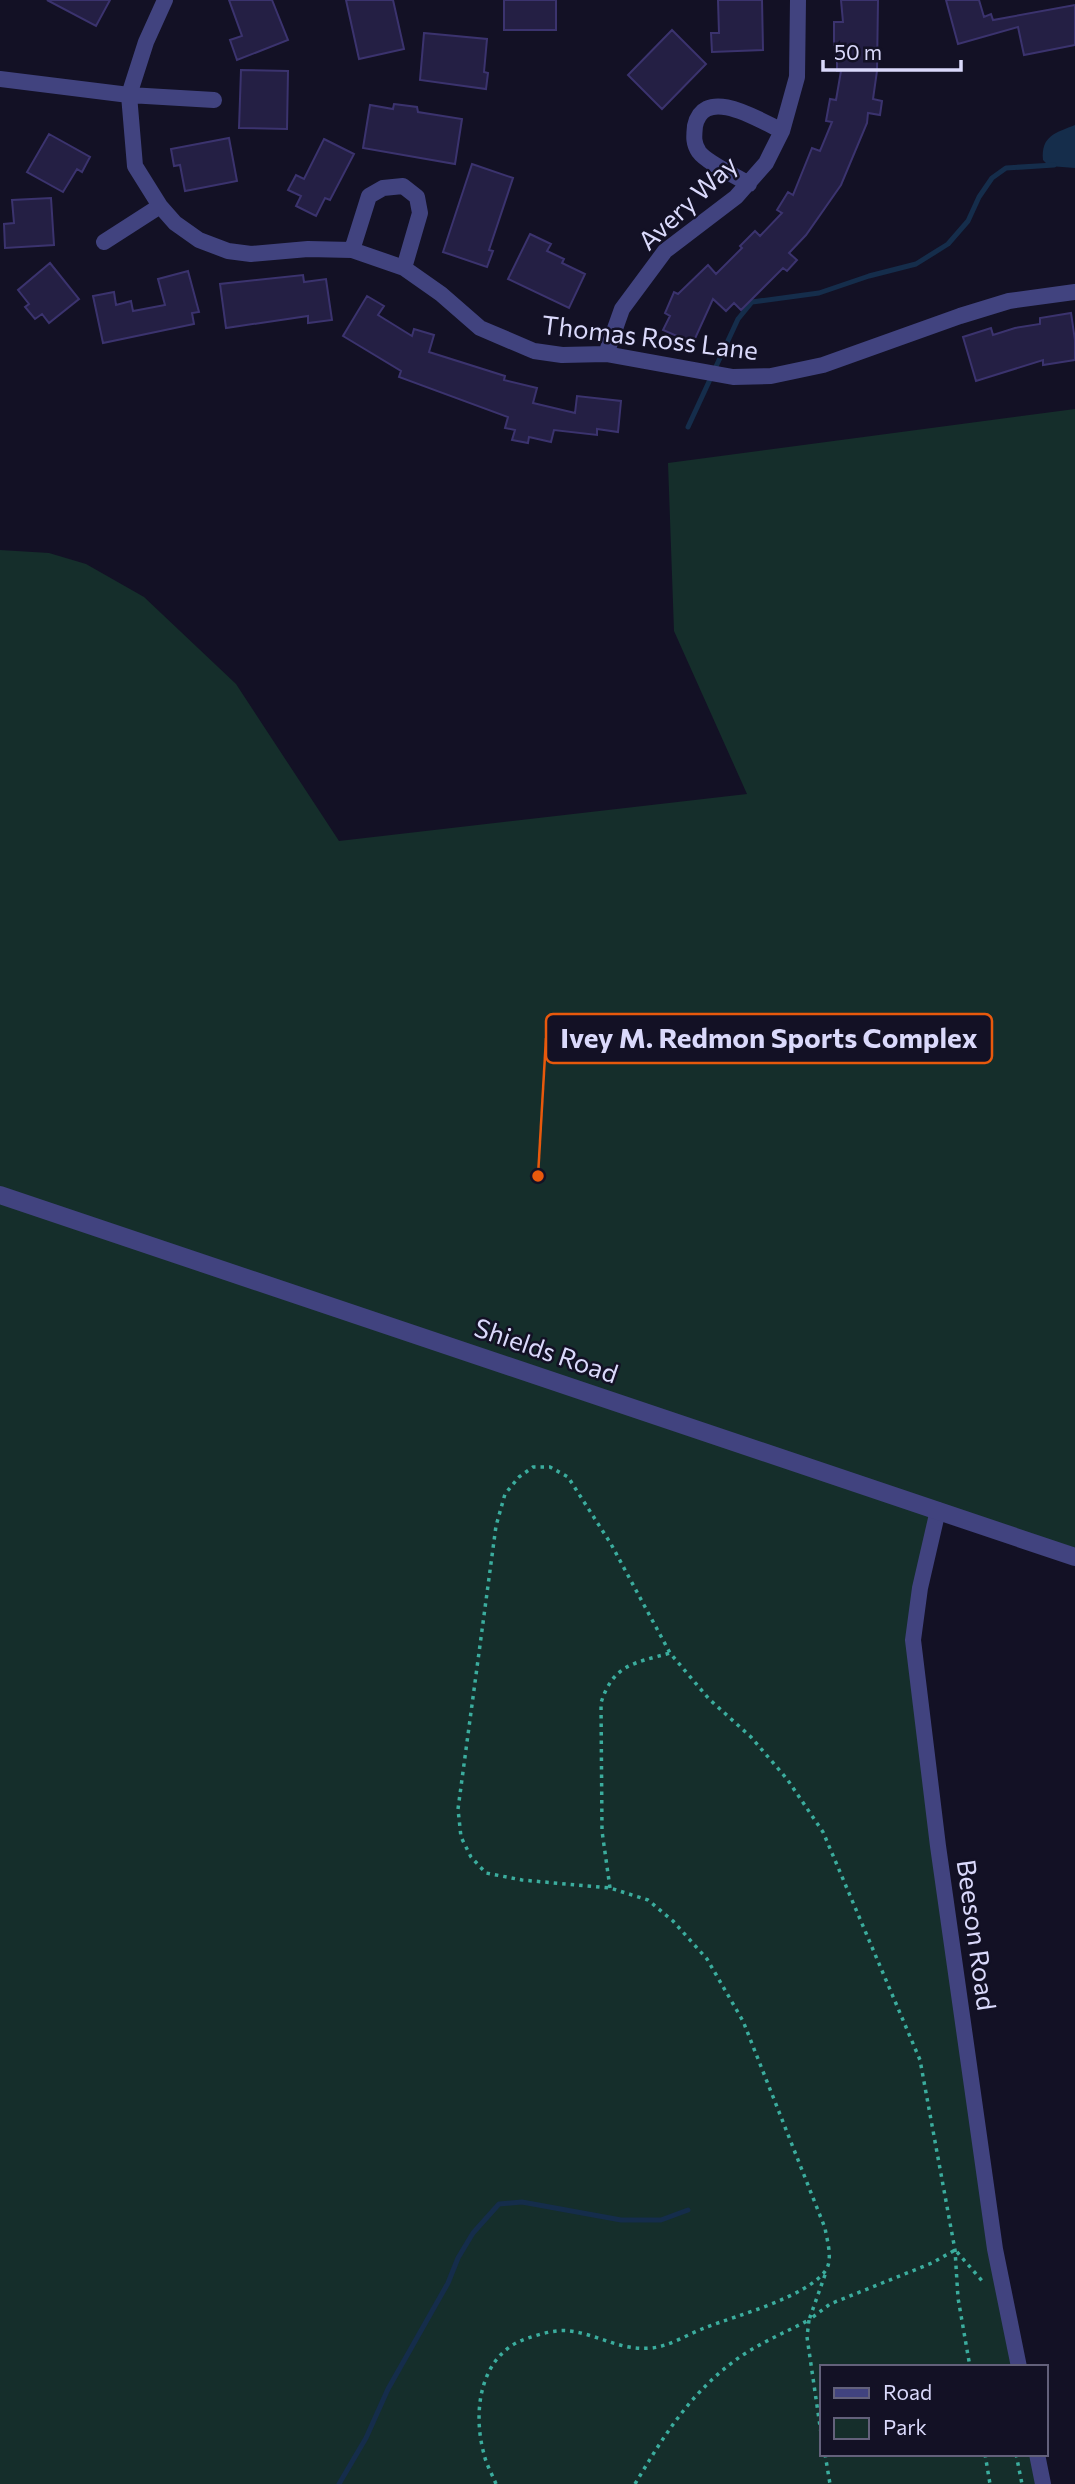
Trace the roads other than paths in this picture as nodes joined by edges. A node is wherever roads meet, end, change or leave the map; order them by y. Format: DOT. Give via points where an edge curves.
graph roads {
  1 [pos="165,0"];
  2 [pos="799,0"];
  3 [pos="0,79"];
  4 [pos="129,94"];
  5 [pos="214,100"];
  6 [pos="782,131"];
  7 [pos="748,184"];
  8 [pos="160,206"];
  9 [pos="104,242"];
  10 [pos="352,250"];
  11 [pos="404,268"];
  12 [pos="1075,292"];
  13 [pos="606,354"];
  14 [pos="0,1195"];
  15 [pos="938,1510"];
  16 [pos="1075,1557"];
  17 [pos="1019,2365"];
  18 [pos="1037,2456"];
  19 [pos="1043,2484"];
  1 -- 4 [label="street"];
  2 -- 6 [label="street, Avery Way" via="797,77"];
  3 -- 4 [label="street"];
  4 -- 5 [label="street"];
  4 -- 8 [label="street, Thomas Ross Lane" via="135,166"];
  6 -- 7 [label="street, Avery Way"];
  6 -- 7 [label="street" via="725,105 709,108 697,118 693,139 699,153"];
  7 -- 13 [label="street, Avery Way" via="665,251 622,309"];
  8 -- 9 [label="street"];
  8 -- 10 [label="street, Thomas Ross Lane" via="186,232 228,250 251,254"];
  10 -- 11 [label="street, Thomas Ross Lane"];
  10 -- 11 [label="street" via="369,196 383,188 403,186 417,197 420,214"];
  11 -- 13 [label="street, Thomas Ross Lane" via="480,328 507,340 534,351 562,355"];
  12 -- 13 [label="street, Thomas Ross Lane" via="1009,301 823,365 771,376 733,377"];
  14 -- 15 [label="street, Shields Road"];
  15 -- 16 [label="street, Shields Road"];
  15 -- 17 [label="street, Beeson Road" via="913,1640 993,2234"];
  18 -- 19 [label="street"];
}
